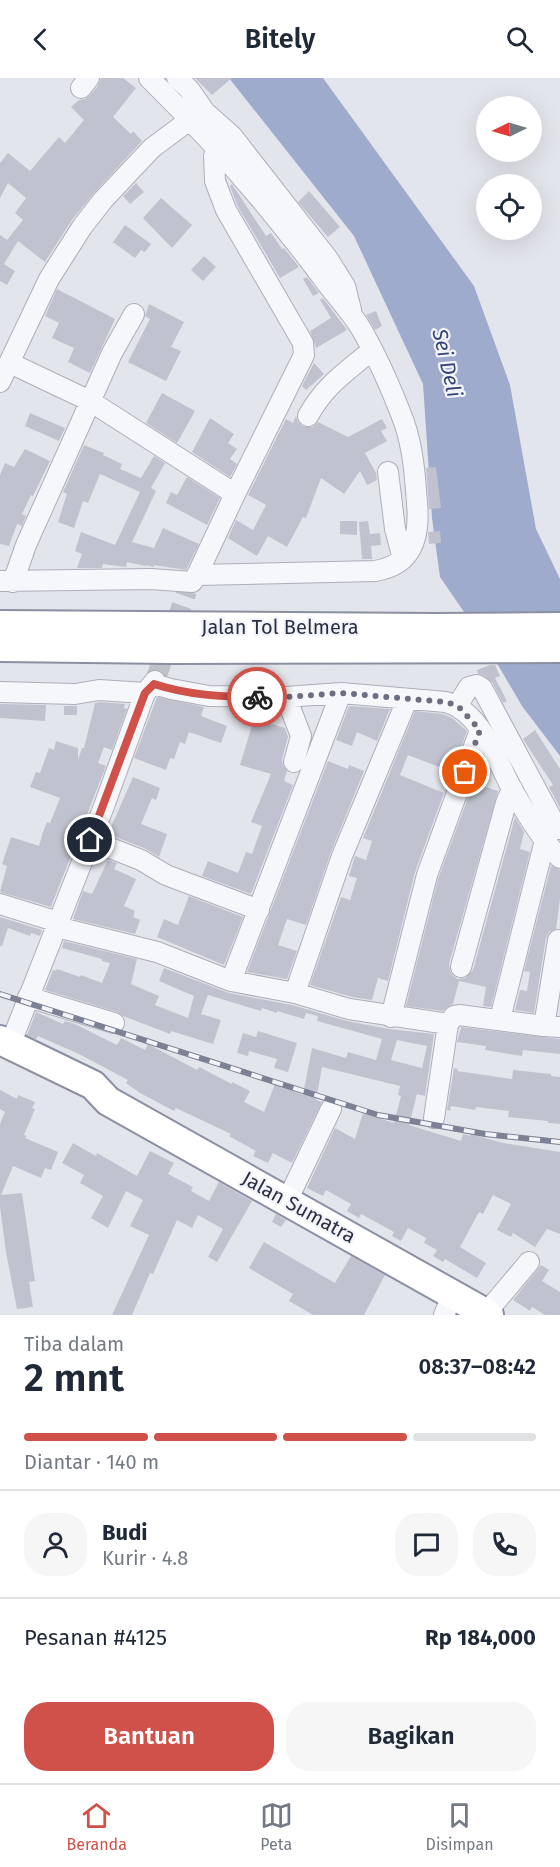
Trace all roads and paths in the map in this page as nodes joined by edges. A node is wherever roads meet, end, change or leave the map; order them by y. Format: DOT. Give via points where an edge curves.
graph roads {
  1 [pos="149,78"];
  2 [pos="177,78"];
  3 [pos="191,119"];
  4 [pos="232,136"];
  5 [pos="217,150"];
  6 [pos="288,220"];
  7 [pos="134,314"];
  8 [pos="372,350"];
  9 [pos="10,363"];
  10 [pos="0,382"];
  11 [pos="90,401"];
  12 [pos="308,416"];
  13 [pos="388,472"];
  14 [pos="235,494"];
  15 [pos="403,559"];
  16 [pos="6,582"];
  17 [pos="192,583"];
  18 [pos="0,625"];
  19 [pos="560,627"];
  20 [pos="0,647"];
  21 [pos="560,648"];
  22 [pos="151,686"];
  23 [pos="0,692"];
  24 [pos="341,693"];
  25 [pos="286,697"];
  26 [pos="407,700"];
  27 [pos="458,706"];
  28 [pos="480,730"];
  29 [pos="294,762"];
  30 [pos="512,788"];
  31 [pos="553,834"];
  32 [pos="90,840"];
  33 [pos="560,858"];
  34 [pos="0,904"];
  35 [pos="259,910"];
  36 [pos="58,925"];
  37 [pos="558,940"];
  38 [pos="461,967"];
  39 [pos="231,981"];
  40 [pos="295,993"];
  41 [pos="28,997"];
  42 [pos="392,1017"];
  43 [pos="500,1019"];
  44 [pos="114,1023"];
  45 [pos="448,1024"];
  46 [pos="552,1027"];
  47 [pos="4,1052"];
  48 [pos="331,1109"];
  49 [pos="434,1118"];
  50 [pos="287,1201"];
  51 [pos="529,1262"];
  52 [pos="449,1304"];
  53 [pos="488,1314"];
  1 -- 3 [label="street"];
  2 -- 4 [label="street" via="205,112"];
  3 -- 5 [label="street"];
  3 -- 9 [label="street" via="152,148 82,227 49,279"];
  4 -- 5 [label="street"];
  4 -- 6 [label="street"];
  5 -- 6 [label="street"];
  5 -- 14 [label="street" via="213,174 226,210 304,349 301,363"];
  6 -- 8 [label="street"];
  7 -- 11 [label="street"];
  8 -- 12 [label="street" via="336,378"];
  8 -- 15 [label="street" via="404,423 414,461 418,525 414,542"];
  9 -- 10 [label="street"];
  9 -- 11 [label="street"];
  11 -- 14 [label="street"];
  11 -- 16 [label="street"];
  13 -- 15 [label="street"];
  14 -- 17 [label="street"];
  15 -- 17 [label="street" via="375,571"];
  16 -- 17 [label="street" via="151,579"];
  18 -- 19 [label="highway, Jalan Tol Belmera"];
  20 -- 21 [label="highway, Jalan Tol Belmera"];
  22 -- 23 [label="street" via="75,694"];
  22 -- 25 [label="street" via="209,696"];
  22 -- 32 [label="street"];
  24 -- 25 [label="street"];
  24 -- 26 [label="street"];
  24 -- 35 [label="street"];
  25 -- 29 [label="street" via="301,736"];
  26 -- 27 [label="street"];
  26 -- 40 [label="street" via="342,856"];
  27 -- 28 [label="street"];
  27 -- 31 [label="street" via="469,687 482,688 551,817"];
  28 -- 30 [label="street"];
  28 -- 42 [label="street" via="427,875"];
  30 -- 31 [label="street"];
  30 -- 38 [label="street"];
  31 -- 33 [label="street"];
  31 -- 43 [label="street"];
  32 -- 35 [label="street"];
  32 -- 36 [label="street"];
  34 -- 36 [label="street"];
  35 -- 39 [label="street"];
  36 -- 39 [label="street" via="157,952"];
  36 -- 41 [label="street"];
  37 -- 46 [label="street"];
  39 -- 40 [label="street"];
  40 -- 42 [label="street"];
  41 -- 44 [label="street"];
  41 -- 47 [label="street"];
  42 -- 45 [label="street"];
  43 -- 45 [label="street" via="459,1015"];
  43 -- 46 [label="street"];
  45 -- 49 [label="street"];
  47 -- 50 [label="highway, Jalan Sumatra" via="86,1096 108,1101"];
  48 -- 50 [label="street"];
  50 -- 52 [label="highway, Jalan Sumatra"];
  51 -- 53 [label="street"];
  52 -- 53 [label="highway, Jalan Sumatra"];
}
